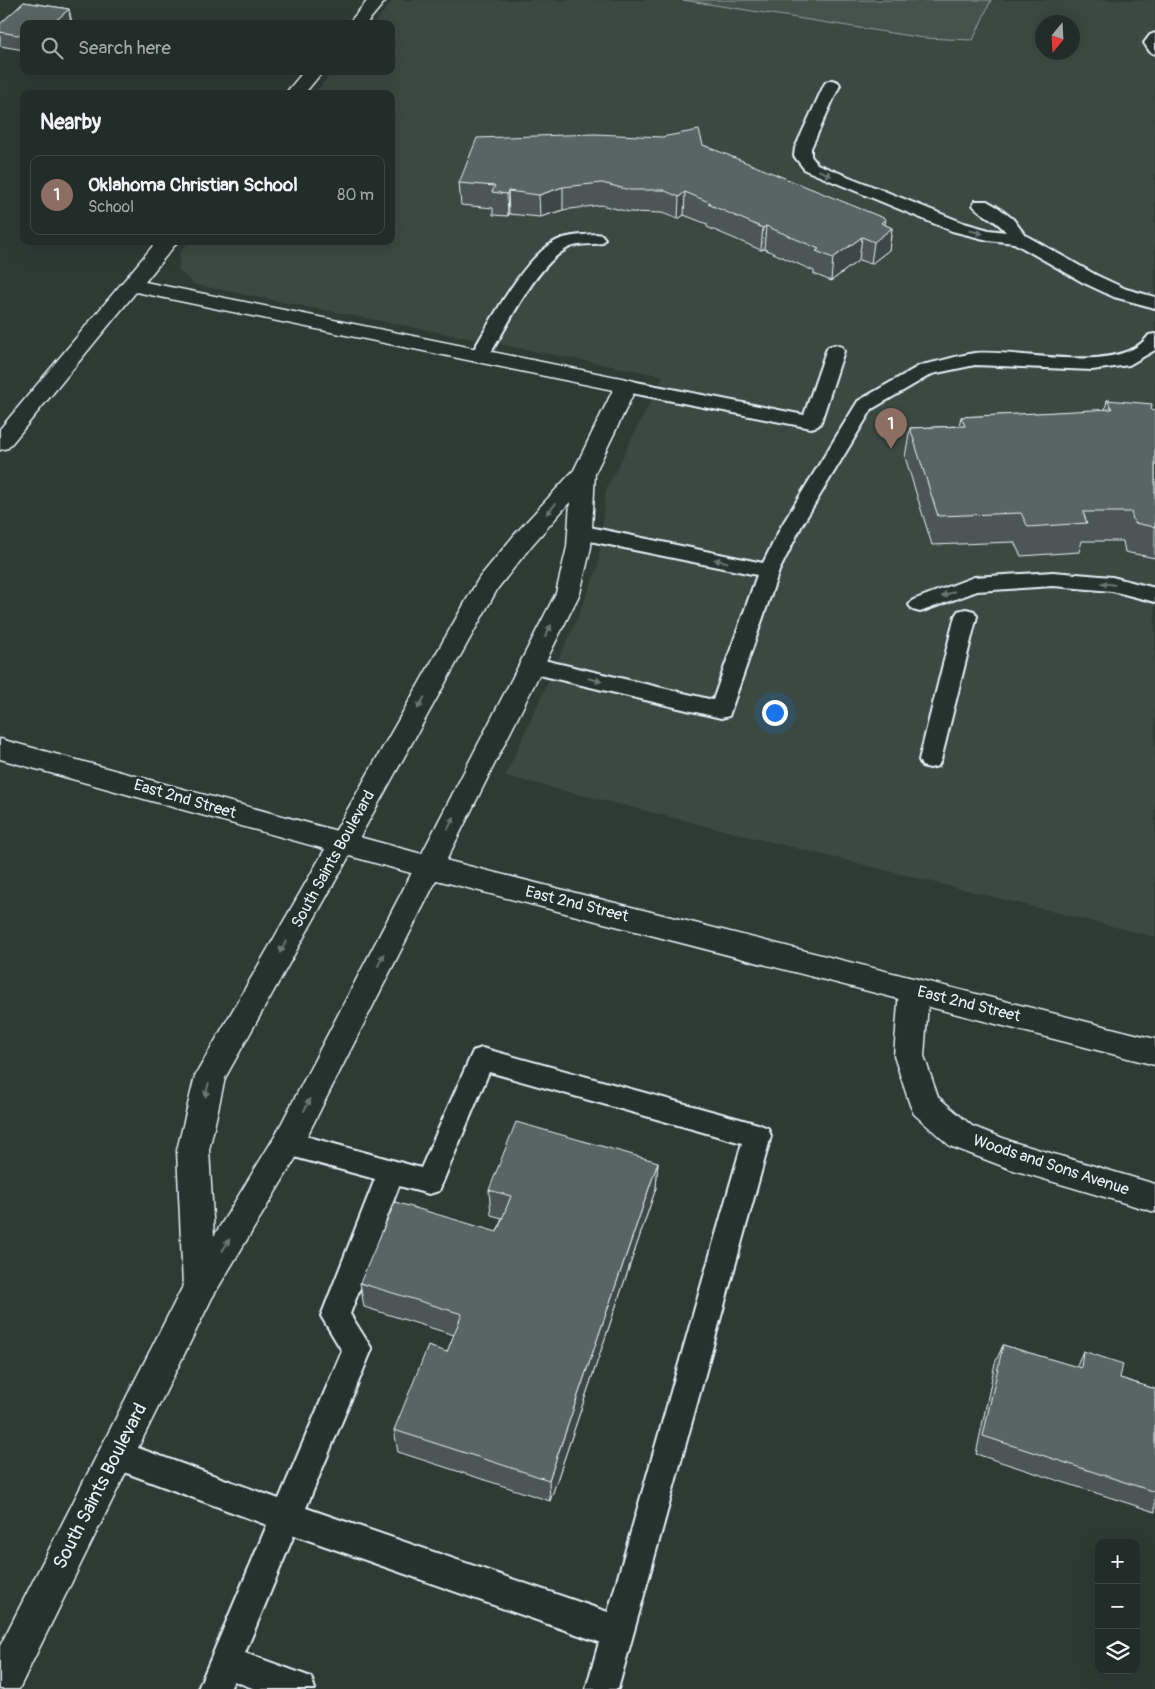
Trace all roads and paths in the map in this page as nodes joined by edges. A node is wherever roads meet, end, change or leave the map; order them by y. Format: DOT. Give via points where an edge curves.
graph roads {
  1 [pos="377,0"];
  2 [pos="360,20"];
  3 [pos="1155,38"];
  4 [pos="1155,49"];
  5 [pos="311,75"];
  6 [pos="832,85"];
  7 [pos="297,90"];
  8 [pos="982,206"];
  9 [pos="1018,238"];
  10 [pos="596,239"];
  11 [pos="165,245"];
  12 [pos="131,284"];
  13 [pos="1155,303"];
  14 [pos="1155,339"];
  15 [pos="835,351"];
  16 [pos="479,356"];
  17 [pos="626,386"];
  18 [pos="0,443"];
  19 [pos="584,474"];
  20 [pos="580,532"];
  21 [pos="769,571"];
  22 [pos="1155,595"];
  23 [pos="920,605"];
  24 [pos="966,616"];
  25 [pos="531,665"];
  26 [pos="0,749"];
  27 [pos="930,760"];
  28 [pos="342,844"];
  29 [pos="429,866"];
  30 [pos="914,990"];
  31 [pos="1155,1052"];
  32 [pos="288,1143"];
  33 [pos="391,1172"];
  34 [pos="1155,1198"];
  35 [pos="200,1287"];
  36 [pos="116,1455"];
  37 [pos="287,1517"];
  38 [pos="618,1632"];
  39 [pos="220,1676"];
  40 [pos="0,1686"];
  41 [pos="299,1689"];
  42 [pos="602,1689"];
  1 -- 2 [label="street"];
  3 -- 4 [label="lane" via="1152,43"];
  5 -- 7 [label="street"];
  6 -- 9 [label="lane, one-way" via="802,151 811,167 958,227"];
  8 -- 9 [label="lane" via="1007,220"];
  9 -- 13 [label="lane" via="1105,286"];
  10 -- 16 [label="lane" via="563,244 545,257"];
  11 -- 12 [label="street"];
  12 -- 16 [label="street"];
  12 -- 18 [label="street"];
  14 -- 21 [label="lane" via="1122,361 1092,364 967,360 926,370 865,405 792,525"];
  15 -- 17 [label="lane" via="811,422"];
  16 -- 17 [label="street"];
  17 -- 19 [label="street, South Saints Boulevard"];
  19 -- 20 [label="street, South Saints Boulevard"];
  19 -- 28 [label="street, South Saints Boulevard, one-way" via="488,584"];
  21 -- 20 [label="lane, one-way"];
  25 -- 20 [label="street, South Saints Boulevard, one-way" via="568,593"];
  25 -- 21 [label="lane, one-way" via="721,710"];
  22 -- 23 [label="lane, one-way" via="1112,584 1053,579 974,584"];
  24 -- 27 [label="lane"];
  29 -- 25 [label="street, South Saints Boulevard, one-way"];
  26 -- 28 [label="street, East 2nd Street"];
  28 -- 29 [label="street, East 2nd Street"];
  28 -- 35 [label="street, South Saints Boulevard, one-way" via="210,1076 193,1150"];
  29 -- 30 [label="street, East 2nd Street"];
  32 -- 29 [label="street, South Saints Boulevard, one-way"];
  30 -- 31 [label="street, East 2nd Street"];
  30 -- 34 [label="street, Woods and Sons Avenue" via="909,1056 925,1105 961,1136 1010,1155"];
  32 -- 33 [label="lane"];
  35 -- 32 [label="street, South Saints Boulevard, one-way"];
  33 -- 37 [label="lane" via="335,1316 358,1349"];
  33 -- 38 [label="lane" via="429,1182 482,1059 758,1136"];
  35 -- 36 [label="street, South Saints Boulevard"];
  36 -- 37 [label="lane"];
  36 -- 40 [label="street, South Saints Boulevard"];
  37 -- 38 [label="lane"];
  37 -- 39 [label="lane"];
  38 -- 42 [label="lane"];
  39 -- 41 [label="lane"];
}
